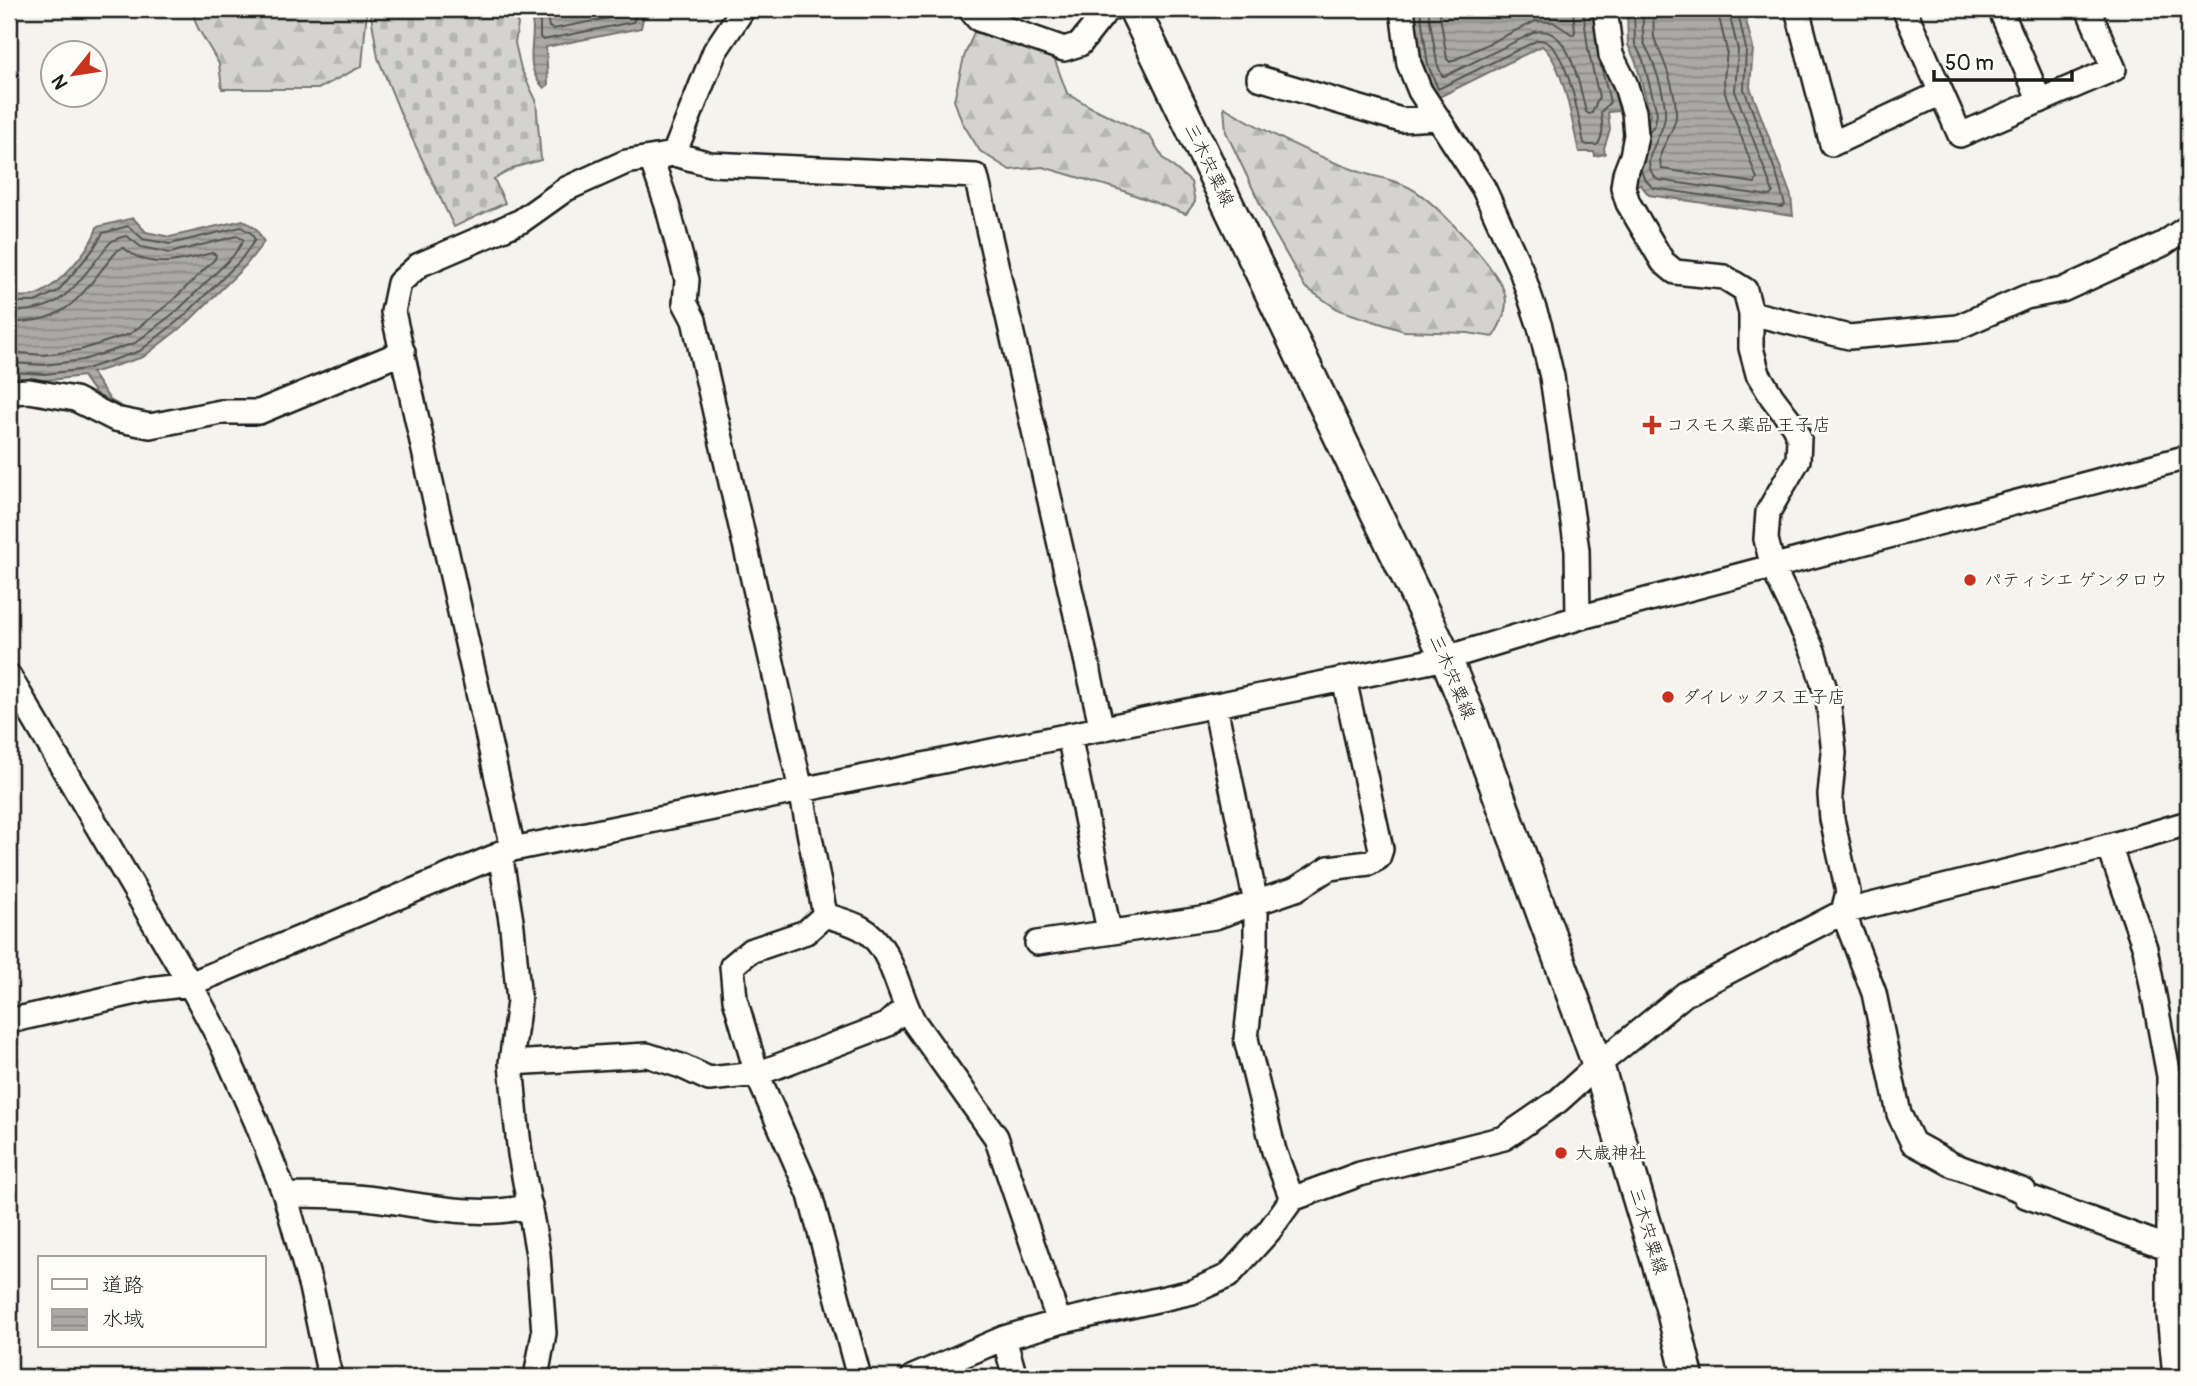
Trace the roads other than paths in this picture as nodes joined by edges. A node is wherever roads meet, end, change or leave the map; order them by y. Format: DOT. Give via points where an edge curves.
graph roads {
  1 [pos="743,9"];
  2 [pos="970,9"];
  3 [pos="1110,9"];
  4 [pos="1135,9"];
  5 [pos="1402,9"];
  6 [pos="1605,9"];
  7 [pos="1797,9"];
  8 [pos="1904,9"];
  9 [pos="2000,9"];
  10 [pos="2088,9"];
  11 [pos="1259,78"];
  12 [pos="1941,93"];
  13 [pos="2040,101"];
  14 [pos="1436,118"];
  15 [pos="674,154"];
  16 [pos="651,158"];
  17 [pos="2188,227"];
  18 [pos="1751,313"];
  19 [pos="403,352"];
  20 [pos="9,392"];
  21 [pos="2188,457"];
  22 [pos="1773,568"];
  23 [pos="1578,618"];
  24 [pos="1446,658"];
  25 [pos="9,676"];
  26 [pos="1344,679"];
  27 [pos="1215,706"];
  28 [pos="1102,729"];
  29 [pos="1069,735"];
  30 [pos="801,790"];
  31 [pos="2188,823"];
  32 [pos="2109,846"];
  33 [pos="506,851"];
  34 [pos="1256,903"];
  35 [pos="1843,912"];
  36 [pos="825,915"];
  37 [pos="1109,931"];
  38 [pos="1037,943"];
  39 [pos="190,984"];
  40 [pos="905,1008"];
  41 [pos="9,1021"];
  42 [pos="511,1063"];
  43 [pos="1598,1065"];
  44 [pos="757,1073"];
  45 [pos="285,1195"];
  46 [pos="1292,1199"];
  47 [pos="530,1205"];
  48 [pos="2178,1245"];
  49 [pos="1059,1322"];
  50 [pos="1004,1338"];
  51 [pos="330,1377"];
  52 [pos="536,1377"];
  53 [pos="859,1377"];
  54 [pos="913,1377"];
  55 [pos="1015,1377"];
  56 [pos="1688,1377"];
  57 [pos="2175,1377"];
  1 -- 15 [label="street" via="715,51"];
  2 -- 3 [label="street" via="978,19 1064,49 1080,44"];
  4 -- 24 [label="main road, 三木宍粟線"];
  5 -- 14 [label="street" via="1409,64"];
  6 -- 18 [label="street" via="1611,55 1634,112 1636,135 1623,187 1628,203 1663,262 1675,272 1724,277 1745,290"];
  7 -- 12 [label="street" via="1832,144"];
  8 -- 12 [label="street"];
  9 -- 13 [label="street"];
  10 -- 13 [label="street" via="2114,69"];
  11 -- 14 [label="street" via="1401,120"];
  12 -- 13 [label="street" via="1960,135"];
  14 -- 23 [label="street" via="1483,187 1521,270 1540,327 1552,377 1577,550"];
  15 -- 16 [label="street"];
  15 -- 28 [label="street" via="710,164 976,176"];
  16 -- 19 [label="street" via="626,162 566,189 521,221 419,265 399,283 393,312"];
  16 -- 30 [label="street" via="687,279 685,303 694,320"];
  17 -- 18 [label="street" via="2163,244 2062,290 2026,297 1958,327 1849,337"];
  18 -- 22 [label="street" via="1751,348 1758,374 1799,439 1798,460 1768,512 1766,539"];
  19 -- 20 [label="street" via="259,412 221,412 150,426 115,419 75,399"];
  19 -- 33 [label="street"];
  21 -- 22 [label="street"];
  22 -- 23 [label="street"];
  22 -- 35 [label="street" via="1813,651 1828,699 1834,753 1832,819 1848,892"];
  23 -- 24 [label="street"];
  24 -- 26 [label="street"];
  24 -- 43 [label="main road, 三木宍粟線"];
  25 -- 39 [label="street"];
  26 -- 27 [label="street"];
  26 -- 34 [label="street" via="1381,849 1378,858 1329,868 1296,889"];
  27 -- 28 [label="street"];
  27 -- 34 [label="street"];
  28 -- 29 [label="street"];
  29 -- 30 [label="street"];
  29 -- 37 [label="street"];
  30 -- 33 [label="street"];
  30 -- 36 [label="street"];
  31 -- 32 [label="street"];
  32 -- 35 [label="street"];
  32 -- 48 [label="street" via="2145,948 2169,1076"];
  33 -- 39 [label="street"];
  33 -- 42 [label="street" via="519,1001"];
  34 -- 37 [label="street" via="1215,917"];
  34 -- 46 [label="street" via="1246,1039 1274,1151"];
  35 -- 43 [label="street" via="1685,993"];
  35 -- 48 [label="street" via="1874,993 1899,1114 1913,1143 1953,1165 2024,1191 2026,1196"];
  36 -- 40 [label="street" via="863,928 880,945"];
  36 -- 44 [label="street" via="807,932 750,951 732,966 735,999"];
  37 -- 38 [label="street"];
  39 -- 41 [label="street"];
  39 -- 45 [label="street" via="220,1040"];
  40 -- 44 [label="street" via="886,1025"];
  40 -- 49 [label="street" via="996,1137"];
  42 -- 44 [label="street" via="647,1055 709,1079"];
  42 -- 47 [label="street"];
  43 -- 46 [label="street" via="1558,1101 1504,1138 1360,1174"];
  43 -- 56 [label="main road, 三木宍粟線"];
  44 -- 53 [label="street" via="810,1195"];
  45 -- 47 [label="street" via="365,1198 442,1209 512,1211"];
  45 -- 51 [label="street"];
  46 -- 49 [label="street" via="1228,1276 1192,1292"];
  47 -- 52 [label="street" via="544,1333"];
  48 -- 57 [label="street" via="2169,1314"];
  49 -- 50 [label="street"];
  50 -- 54 [label="street"];
  50 -- 55 [label="street"];
}
